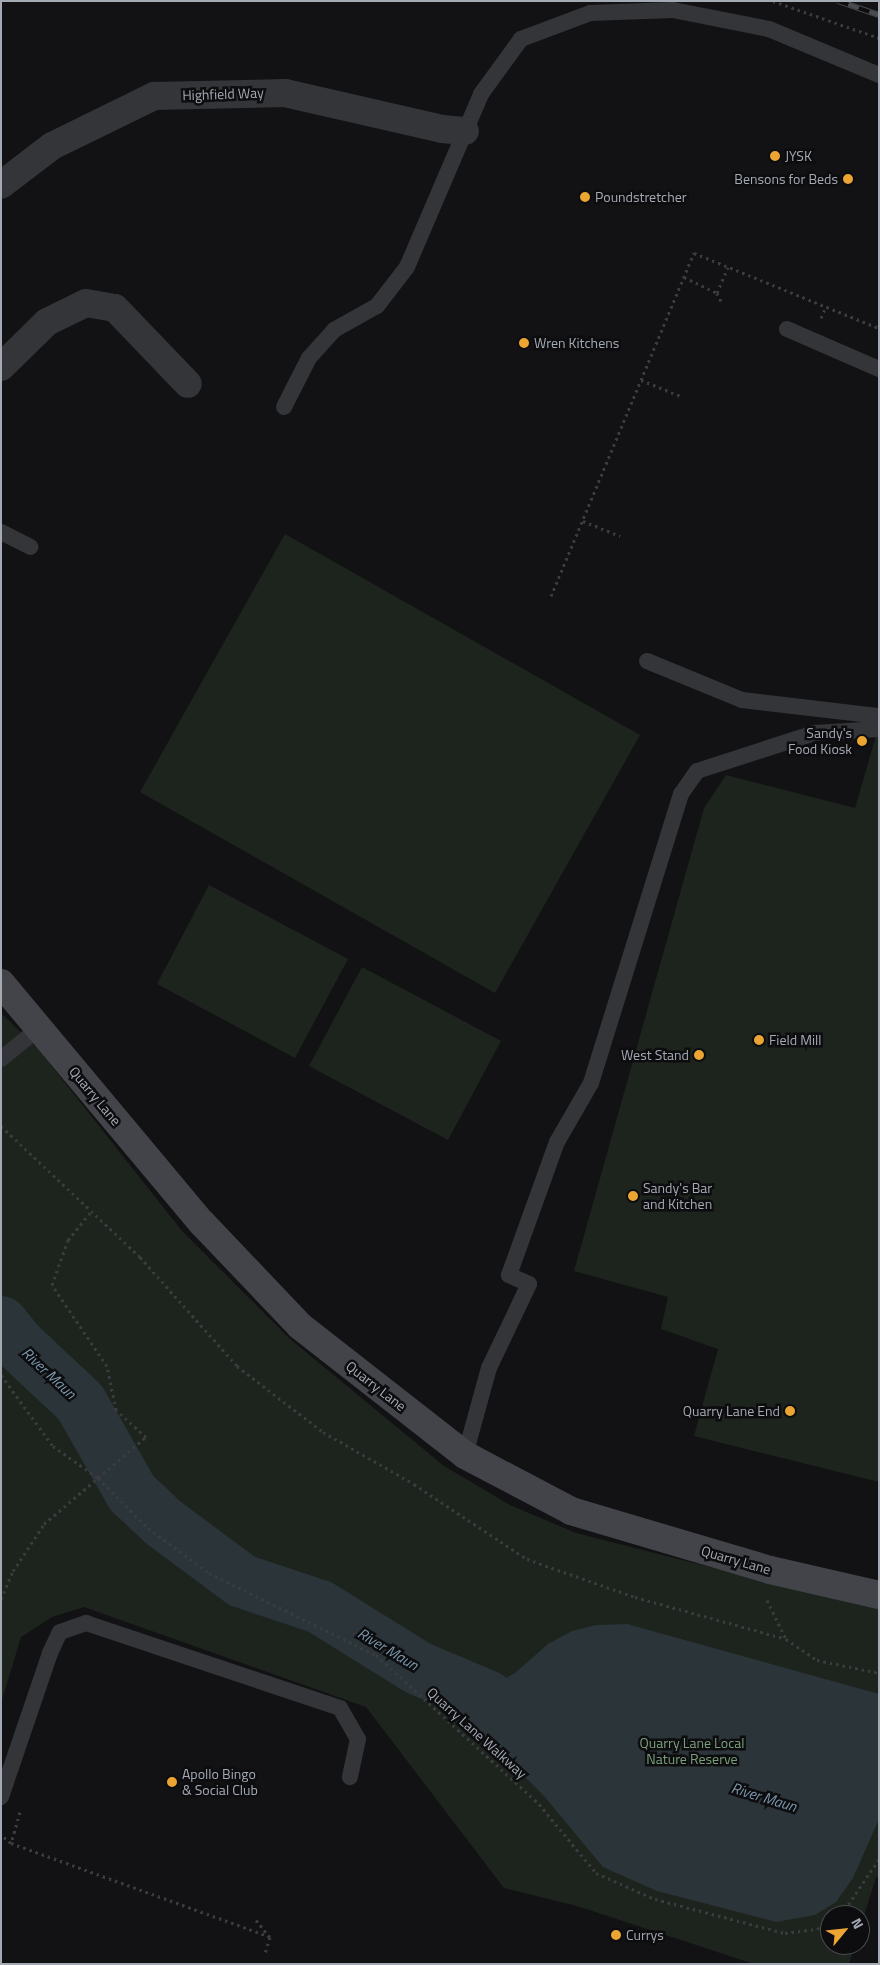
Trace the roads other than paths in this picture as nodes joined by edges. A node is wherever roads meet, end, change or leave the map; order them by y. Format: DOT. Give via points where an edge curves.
graph roads {
  1 [pos="879,75"];
  2 [pos="465,131"];
  3 [pos="1,185"];
  4 [pos="787,329"];
  5 [pos="1,367"];
  6 [pos="879,369"];
  7 [pos="188,384"];
  8 [pos="284,407"];
  9 [pos="1,532"];
  10 [pos="30,547"];
  11 [pos="647,661"];
  12 [pos="854,714"];
  13 [pos="879,716"];
  14 [pos="879,729"];
  15 [pos="843,731"];
  16 [pos="1,983"];
  17 [pos="38,1028"];
  18 [pos="1,1059"];
  19 [pos="465,1455"];
  20 [pos="879,1595"];
  21 [pos="350,1776"];
  22 [pos="1,1796"];
  1 -- 2 [label="lane" via="769,29 673,10 590,13 521,39 481,94"];
  2 -- 3 [label="street, Highfield Way" via="442,129 285,93 154,96 52,146"];
  2 -- 8 [label="lane" via="407,268 377,306 334,330 309,358"];
  4 -- 6 [label="lane"];
  5 -- 7 [label="street" via="47,322 86,304 115,308"];
  9 -- 10 [label="lane"];
  11 -- 12 [label="lane" via="742,700"];
  12 -- 13 [label="lane"];
  12 -- 15 [label="lane"];
  14 -- 15 [label="lane"];
  15 -- 19 [label="lane" via="815,734 697,771 681,794 591,1083 557,1142 509,1275 529,1284 489,1368"];
  16 -- 17 [label="street, Quarry Lane"];
  17 -- 18 [label="lane"];
  17 -- 19 [label="street, Quarry Lane" via="202,1223 300,1326"];
  19 -- 20 [label="street, Quarry Lane" via="571,1510 770,1570"];
  21 -- 22 [label="lane" via="358,1739 340,1708 86,1623 60,1632"];
}
